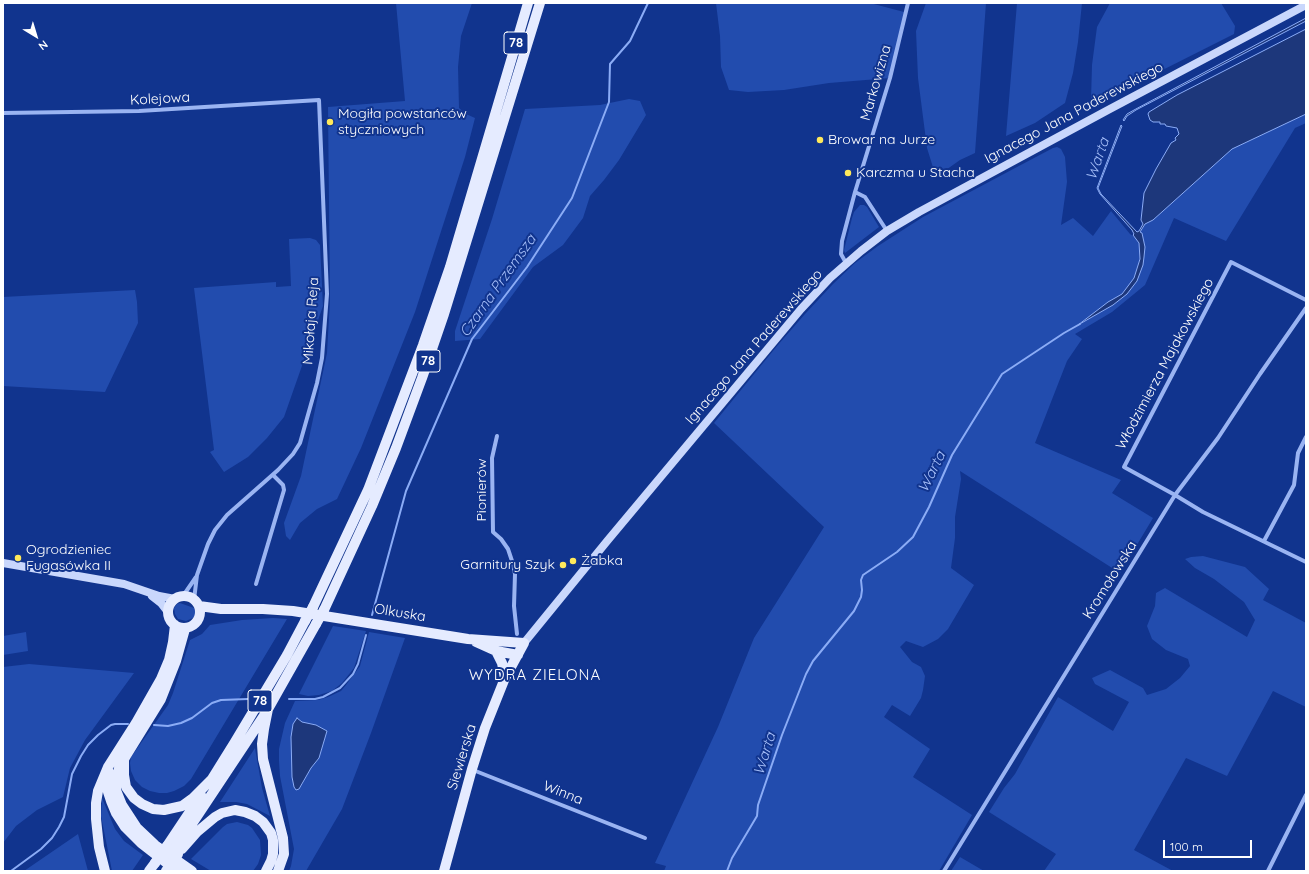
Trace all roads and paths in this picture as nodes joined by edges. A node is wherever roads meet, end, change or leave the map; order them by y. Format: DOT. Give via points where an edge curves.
graph roads {
  1 [pos="528,3"];
  2 [pos="540,3"];
  3 [pos="908,3"];
  4 [pos="1306,5"];
  5 [pos="319,100"];
  6 [pos="3,113"];
  7 [pos="855,192"];
  8 [pos="888,231"];
  9 [pos="846,263"];
  10 [pos="1306,300"];
  11 [pos="1306,308"];
  12 [pos="496,436"];
  13 [pos="1306,437"];
  14 [pos="273,475"];
  15 [pos="1175,495"];
  16 [pos="1264,540"];
  17 [pos="1306,562"];
  18 [pos="3,563"];
  19 [pos="197,575"];
  20 [pos="256,584"];
  21 [pos="147,592"];
  22 [pos="179,598"];
  23 [pos="197,603"];
  24 [pos="232,610"];
  25 [pos="168,612"];
  26 [pos="326,613"];
  27 [pos="307,614"];
  28 [pos="199,618"];
  29 [pos="175,626"];
  30 [pos="186,629"];
  31 [pos="517,634"];
  32 [pos="468,639"];
  33 [pos="524,643"];
  34 [pos="496,651"];
  35 [pos="518,655"];
  36 [pos="505,678"];
  37 [pos="268,709"];
  38 [pos="119,757"];
  39 [pos="472,769"];
  40 [pos="212,779"];
  41 [pos="1306,795"];
  42 [pos="645,838"];
  43 [pos="173,850"];
  44 [pos="160,869"];
  45 [pos="105,871"];
  46 [pos="177,871"];
  47 [pos="192,871"];
  48 [pos="266,871"];
  49 [pos="278,871"];
  50 [pos="444,871"];
  51 [pos="944,871"];
  52 [pos="1268,871"];
  1 -- 27 [label="main road, 78" via="445,280 410,381 368,490"];
  2 -- 26 [label="main road, 78" via="444,314 396,448"];
  3 -- 7 [label="street, Markowizna" via="890,78"];
  4 -- 8 [label="main road, Ignacego Jana Paderewskiego"];
  5 -- 6 [label="street, Kolejowa" via="139,111"];
  5 -- 14 [label="street, Mikołaja Reja" via="327,294 322,358 300,443"];
  7 -- 8 [label="street" via="865,197"];
  7 -- 9 [label="street, Markowizna" via="840,250"];
  8 -- 9 [label="main road, Ignacego Jana Paderewskiego"];
  9 -- 33 [label="main road, Ignacego Jana Paderewskiego" via="791,320"];
  10 -- 15 [label="street, Włodzimierza Majakowskiego" via="1231,262 1124,467"];
  11 -- 15 [label="street, Kromołowska" via="1218,438"];
  12 -- 31 [label="street, Pionierów" via="492,458 493,532 508,549 513,564"];
  13 -- 16 [label="street" via="1298,453 1294,485"];
  14 -- 19 [label="street, Mikołaja Reja" via="220,523 208,544"];
  14 -- 20 [label="street" via="284,490"];
  15 -- 16 [label="street" via="1203,512"];
  15 -- 51 [label="street, Kromołowska"];
  16 -- 17 [label="street"];
  18 -- 21 [label="main road" via="124,584"];
  19 -- 22 [label="street, Mikołaja Reja" via="189,590"];
  19 -- 23 [label="street, Mikołaja Reja"];
  21 -- 22 [label="main road"];
  21 -- 25 [label="main road"];
  22 -- 23 [label="main road" via="190,597"];
  22 -- 25 [label="main road" via="171,603"];
  23 -- 24 [label="main road" via="209,608"];
  23 -- 28 [label="main road"];
  24 -- 27 [label="main road, Olkuska" via="263,609"];
  24 -- 28 [label="main road"];
  25 -- 29 [label="main road"];
  26 -- 27 [label="main road, Olkuska"];
  26 -- 32 [label="main road, Olkuska"];
  26 -- 37 [label="main road, 78, bridge" via="316,624"];
  27 -- 40 [label="main road, 78" via="236,742"];
  28 -- 30 [label="main road" via="196,624"];
  29 -- 30 [label="main road"];
  29 -- 38 [label="main road" via="169,660"];
  30 -- 38 [label="main road" via="161,698"];
  32 -- 33 [label="main road, Olkuska"];
  32 -- 34 [label="main road, Olkuska"];
  33 -- 35 [label="main road, Ignacego Jana Paderewskiego"];
  34 -- 35 [label="main road, Olkuska"];
  34 -- 36 [label="main road"];
  35 -- 36 [label="main road, Siewierska"];
  36 -- 39 [label="main road, Siewierska"];
  37 -- 43 [label="main road, 78"];
  37 -- 49 [label="main road" via="262,744 263,759 283,838 284,854"];
  38 -- 40 [label="main road" via="129,792 142,804 153,809 164,810 182,806"];
  38 -- 45 [label="main road" via="103,778 96,803 99,847"];
  38 -- 46 [label="main road" via="108,772 108,792 116,813 125,827 141,843"];
  38 -- 47 [label="main road" via="116,786 125,812 158,848"];
  39 -- 42 [label="street, Winna"];
  39 -- 50 [label="main road, Siewierska"];
  40 -- 43 [label="main road, 78"];
  41 -- 52 [label="street"];
  43 -- 44 [label="main road, 78, bridge"];
  43 -- 44 [label="main road, bridge"];
  43 -- 48 [label="main road" via="222,813 235,810 245,812 263,822 271,833 273,854"];
}
